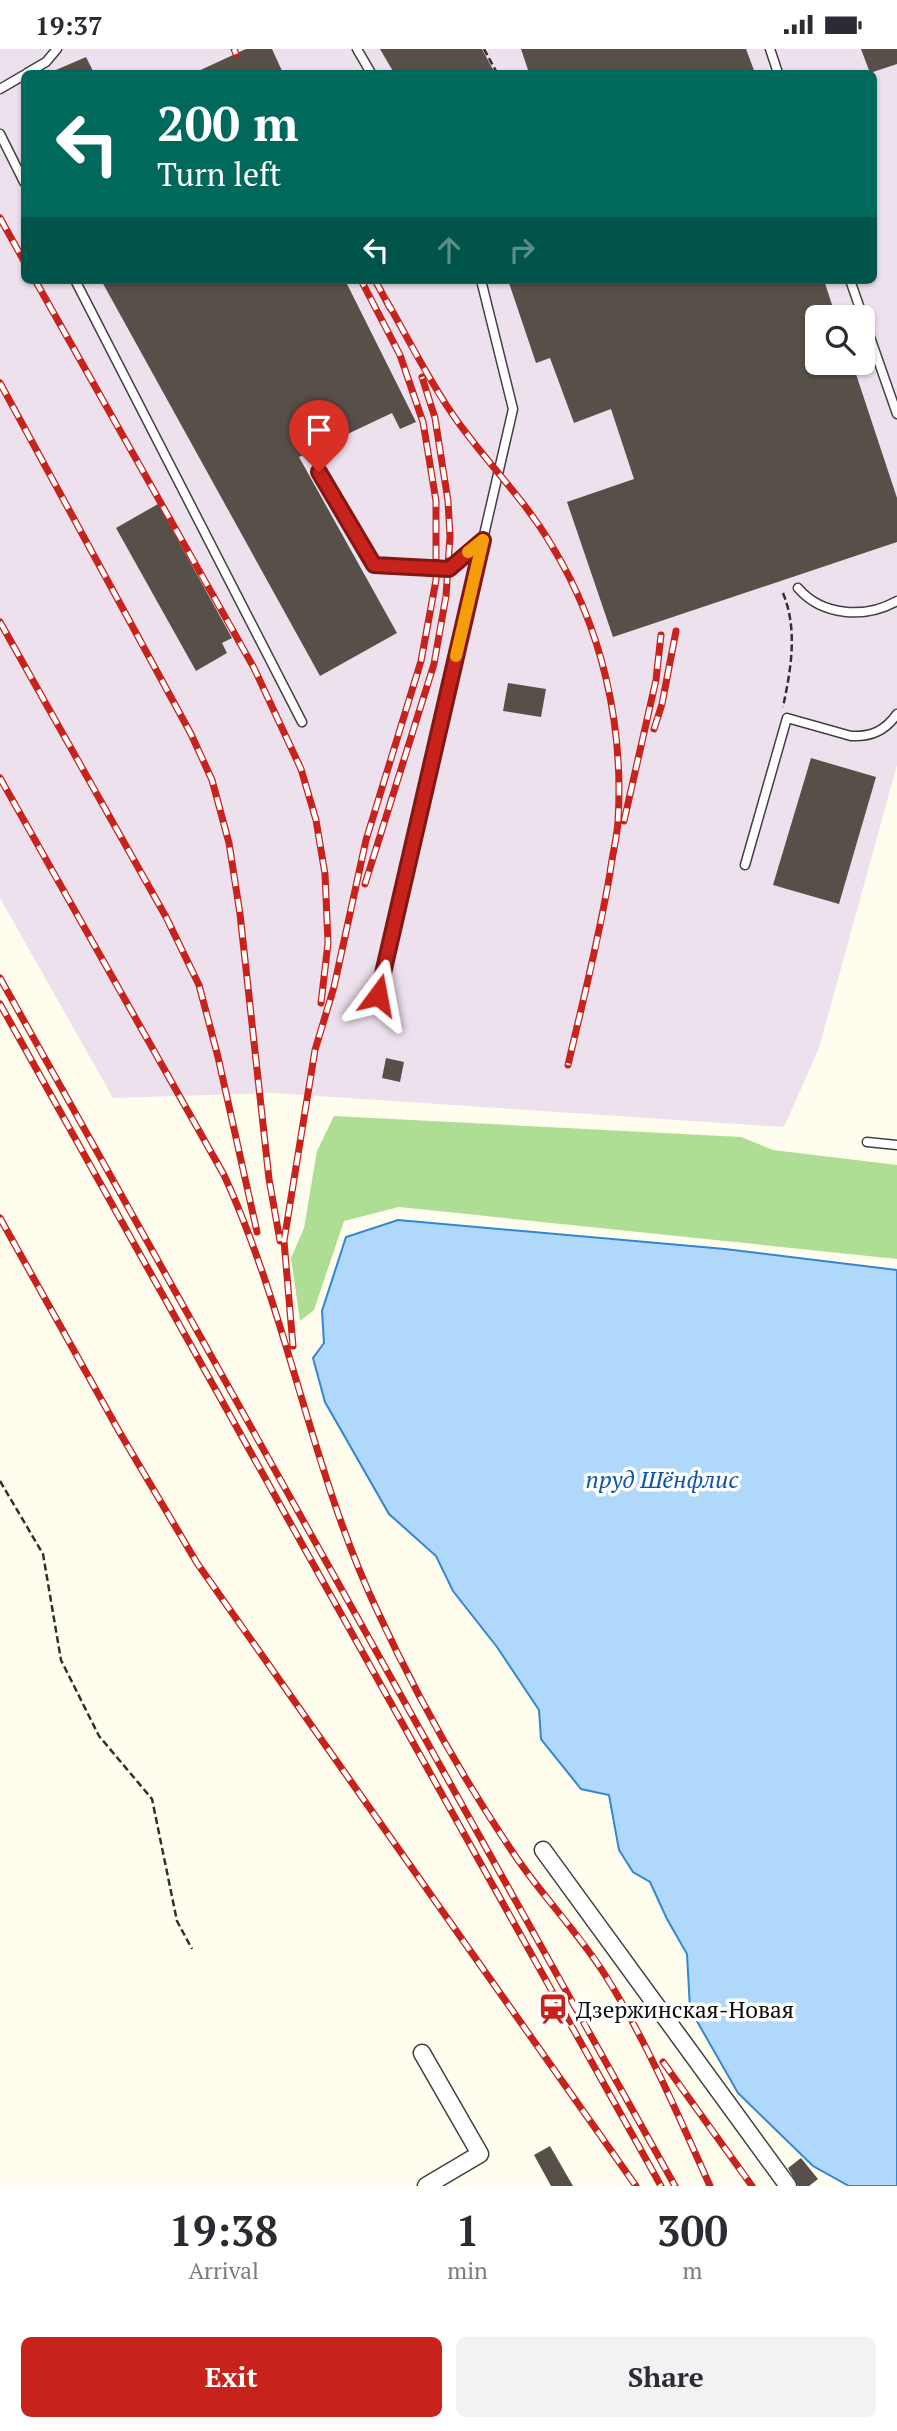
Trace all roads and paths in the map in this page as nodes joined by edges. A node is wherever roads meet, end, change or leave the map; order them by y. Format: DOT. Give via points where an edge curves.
graph roads {
  1 [pos="57,49"];
  2 [pos="357,49"];
  3 [pos="484,49"];
  4 [pos="770,49"];
  5 [pos="33,70"];
  6 [pos="369,70"];
  7 [pos="496,70"];
  8 [pos="777,70"];
  9 [pos="21,77"];
  10 [pos="0,89"];
  11 [pos="0,134"];
  12 [pos="21,176"];
  13 [pos="77,284"];
  14 [pos="482,284"];
  15 [pos="851,284"];
  16 [pos="897,414"];
  17 [pos="319,472"];
  18 [pos="483,540"];
  19 [pos="798,588"];
  20 [pos="783,593"];
  21 [pos="897,601"];
  22 [pos="897,714"];
  23 [pos="787,718"];
  24 [pos="302,722"];
  25 [pos="745,865"];
  26 [pos="378,995"];
  27 [pos="867,1142"];
  28 [pos="897,1145"];
  29 [pos="0,1481"];
  30 [pos="542,1850"];
  31 [pos="192,1949"];
  32 [pos="422,2053"];
  33 [pos="426,2186"];
  34 [pos="788,2186"];
  1 -- 5 [label="lane"];
  2 -- 6 [label="lane"];
  3 -- 7 [label="path"];
  4 -- 8 [label="lane"];
  9 -- 10 [label="lane"];
  11 -- 12 [label="lane"];
  13 -- 24 [label="lane"];
  14 -- 18 [label="lane" via="513,409"];
  15 -- 16 [label="lane"];
  17 -- 18 [label="lane" via="374,565 449,569"];
  18 -- 26 [label="lane"];
  19 -- 21 [label="lane" via="808,600 839,612 864,612"];
  20 -- 23 [label="path" via="792,629 782,712"];
  22 -- 23 [label="lane" via="881,730 861,737"];
  23 -- 25 [label="lane"];
  27 -- 28 [label="lane"];
  29 -- 31 [label="path" via="43,1554 61,1660 99,1736 152,1798 177,1921"];
  30 -- 34 [label="street"];
  32 -- 33 [label="street" via="480,2154"];
}
